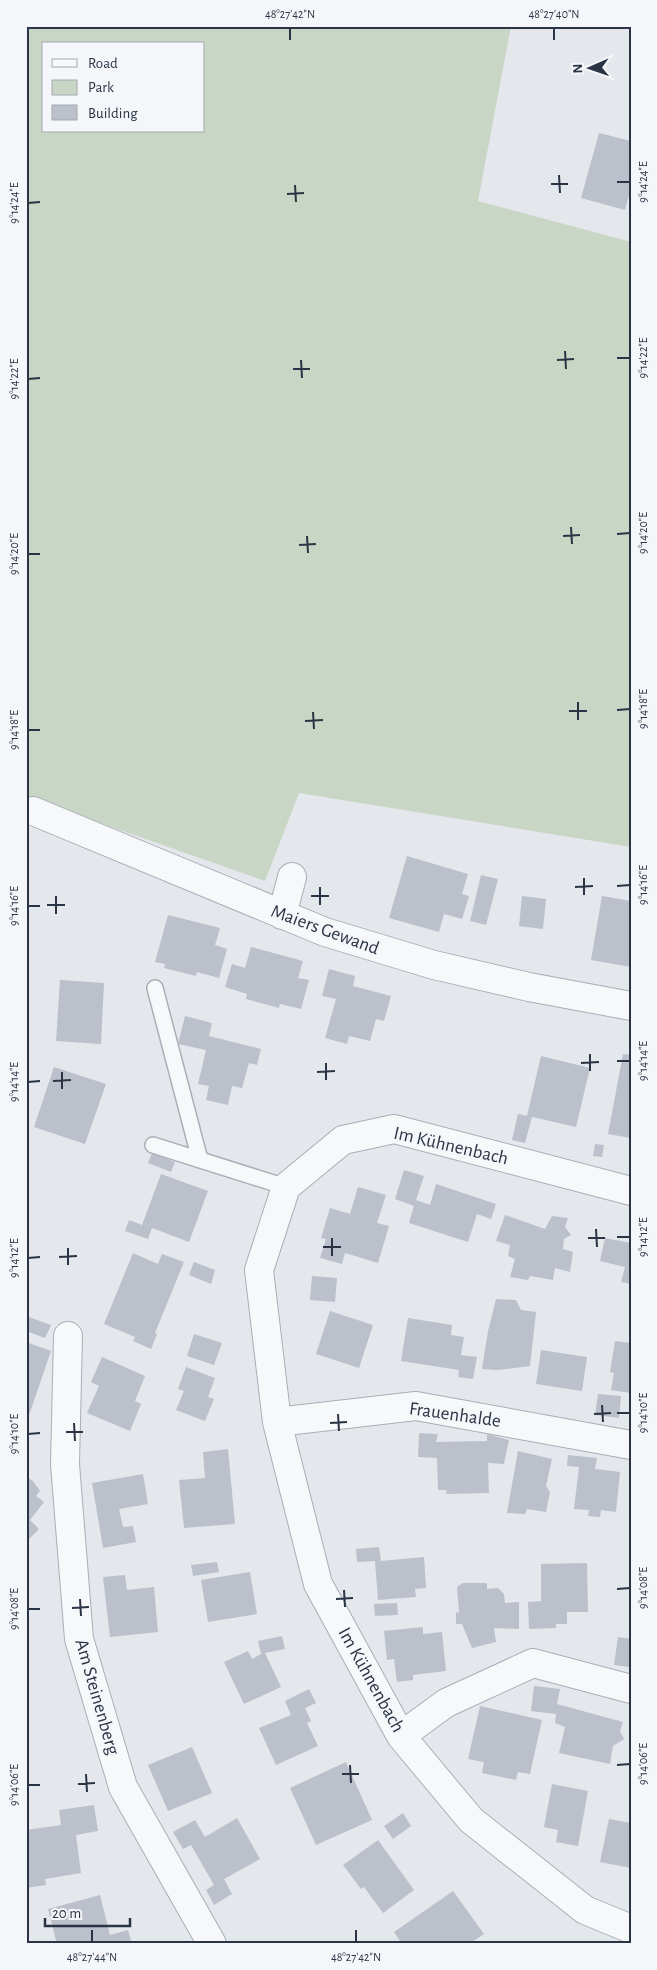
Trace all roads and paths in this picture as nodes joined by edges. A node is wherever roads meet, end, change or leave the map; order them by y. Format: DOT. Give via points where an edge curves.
graph roads {
  1 [pos="33,811"];
  2 [pos="292,877"];
  3 [pos="282,916"];
  4 [pos="156,988"];
  5 [pos="631,1006"];
  6 [pos="153,1145"];
  7 [pos="200,1160"];
  8 [pos="286,1187"];
  9 [pos="631,1191"];
  10 [pos="68,1336"];
  11 [pos="277,1422"];
  12 [pos="631,1445"];
  13 [pos="631,1690"];
  14 [pos="401,1736"];
  15 [pos="631,1929"];
  16 [pos="212,1944"];
  1 -- 3 [label="street, Maiers Gewand"];
  2 -- 3 [label="street"];
  3 -- 5 [label="street, Maiers Gewand" via="434,965"];
  4 -- 7 [label="lane"];
  6 -- 7 [label="lane"];
  7 -- 8 [label="lane"];
  8 -- 9 [label="street, Im Kühnenbach" via="342,1140 394,1129"];
  8 -- 11 [label="street, Im Kühnenbach" via="259,1270"];
  10 -- 16 [label="street, Am Steinenberg" via="66,1464 79,1638 123,1787"];
  11 -- 12 [label="street, Frauenhalde" via="416,1406"];
  11 -- 14 [label="street, Im Kühnenbach" via="318,1584"];
  13 -- 14 [label="street" via="533,1663 446,1703"];
  14 -- 15 [label="street, Im Kühnenbach" via="470,1820 586,1910"];
}
